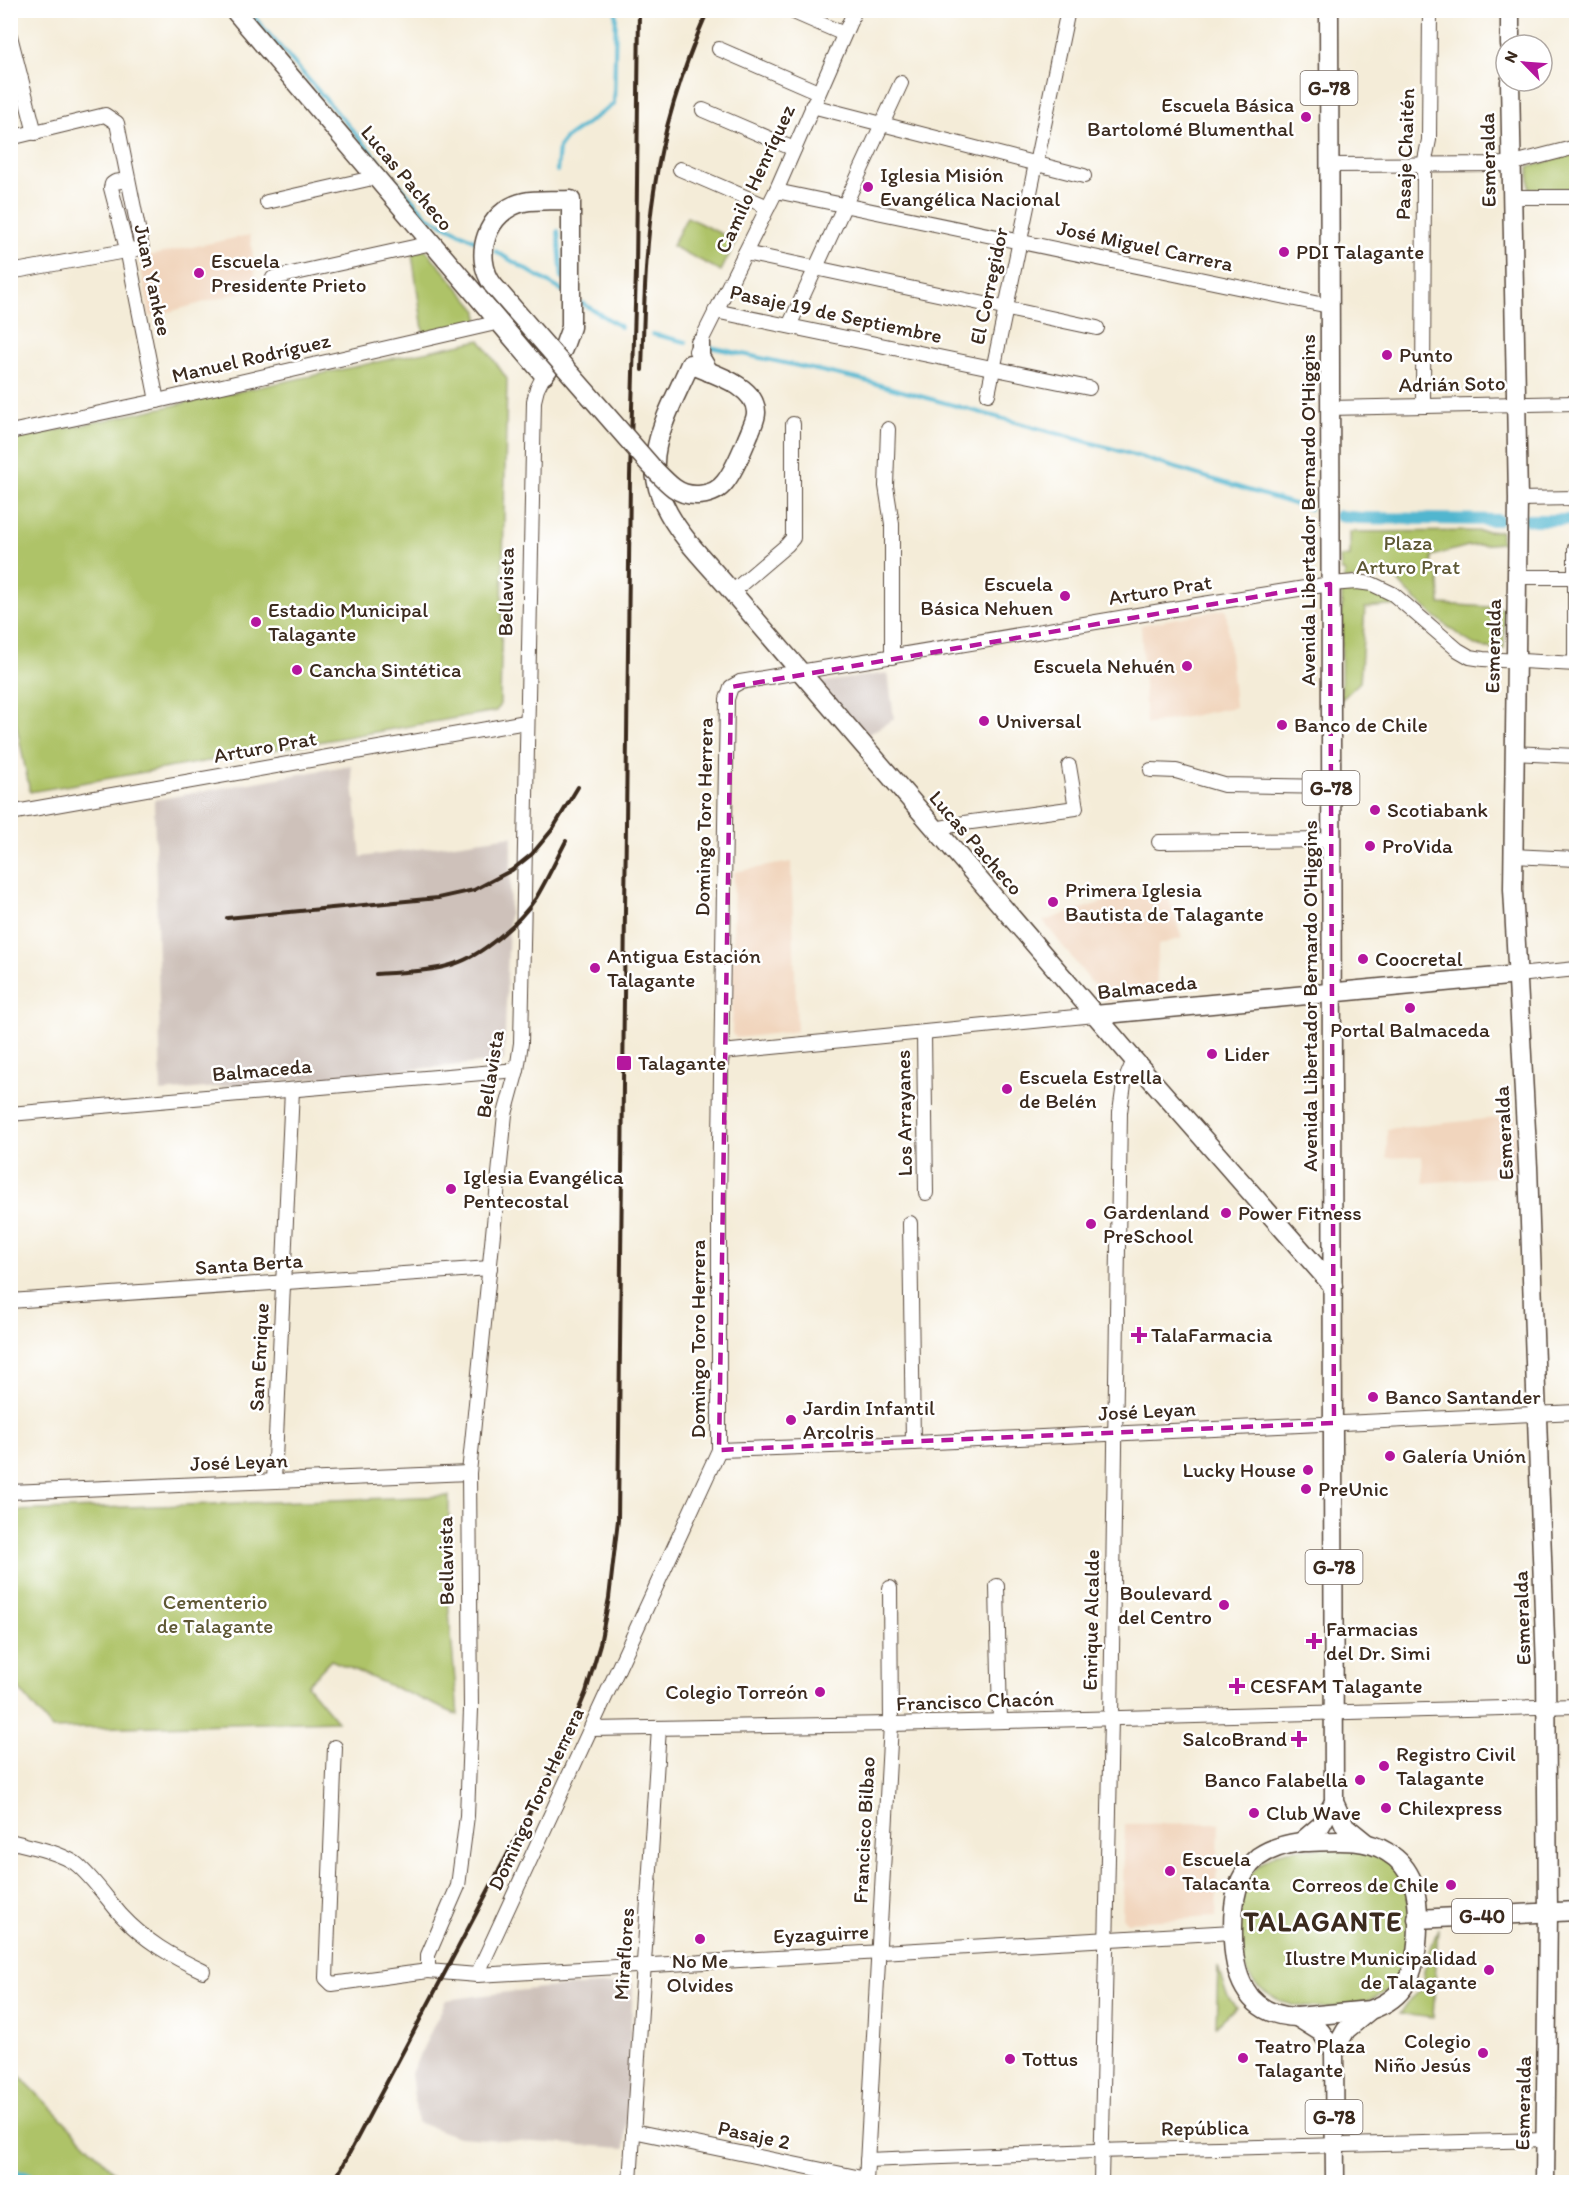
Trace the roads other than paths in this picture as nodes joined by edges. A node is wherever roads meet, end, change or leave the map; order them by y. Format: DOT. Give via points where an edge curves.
graph roads {
  1 [pos="234,10"];
  2 [pos="789,10"];
  3 [pos="855,10"];
  4 [pos="1068,10"];
  5 [pos="1329,10"];
  6 [pos="1430,10"];
  7 [pos="1510,10"];
  8 [pos="1510,33"];
  9 [pos="844,34"];
  10 [pos="10,36"];
  11 [pos="719,49"];
  12 [pos="901,82"];
  13 [pos="818,92"];
  14 [pos="1510,93"];
  15 [pos="812,106"];
  16 [pos="703,110"];
  17 [pos="882,124"];
  18 [pos="35,133"];
  19 [pos="10,138"];
  20 [pos="1576,147"];
  21 [pos="794,149"];
  22 [pos="1036,163"];
  23 [pos="1510,164"];
  24 [pos="1329,165"];
  25 [pos="1424,165"];
  26 [pos="680,170"];
  27 [pos="1084,176"];
  28 [pos="377,177"];
  29 [pos="128,180"];
  30 [pos="776,191"];
  31 [pos="1511,197"];
  32 [pos="1576,197"];
  33 [pos="267,202"];
  34 [pos="844,206"];
  35 [pos="768,207"];
  36 [pos="1020,242"];
  37 [pos="432,243"];
  38 [pos="127,249"];
  39 [pos="745,253"];
  40 [pos="816,269"];
  41 [pos="10,272"];
  42 [pos="273,279"];
  43 [pos="1329,306"];
  44 [pos="1006,309"];
  45 [pos="715,310"];
  46 [pos="500,322"];
  47 [pos="789,326"];
  48 [pos="1097,328"];
  49 [pos="700,343"];
  50 [pos="690,364"];
  51 [pos="993,368"];
  52 [pos="710,372"];
  53 [pos="544,375"];
  54 [pos="681,384"];
  55 [pos="1089,388"];
  56 [pos="988,394"];
  57 [pos="157,401"];
  58 [pos="1576,403"];
  59 [pos="1515,404"];
  60 [pos="1423,406"];
  61 [pos="1329,408"];
  62 [pos="793,424"];
  63 [pos="888,429"];
  64 [pos="10,432"];
  65 [pos="1576,498"];
  66 [pos="1518,500"];
  67 [pos="1575,548"];
  68 [pos="1516,577"];
  69 [pos="1575,577"];
  70 [pos="1330,584"];
  71 [pos="732,592"];
  72 [pos="892,657"];
  73 [pos="1516,661"];
  74 [pos="1576,664"];
  75 [pos="802,672"];
  76 [pos="731,687"];
  77 [pos="526,722"];
  78 [pos="1514,753"];
  79 [pos="1576,756"];
  80 [pos="1069,766"];
  81 [pos="1151,770"];
  82 [pos="1332,787"];
  83 [pos="10,813"];
  84 [pos="934,829"];
  85 [pos="1332,840"];
  86 [pos="1159,842"];
  87 [pos="1514,856"];
  88 [pos="1576,860"];
  89 [pos="1576,969"];
  90 [pos="1518,975"];
  91 [pos="1333,992"];
  92 [pos="1095,1015"];
  93 [pos="924,1033"];
  94 [pos="722,1052"];
  95 [pos="1134,1060"];
  96 [pos="517,1070"];
  97 [pos="292,1090"];
  98 [pos="10,1114"];
  99 [pos="926,1192"];
  100 [pos="910,1223"];
  101 [pos="490,1268"];
  102 [pos="284,1283"];
  103 [pos="1333,1286"];
  104 [pos="10,1301"];
  105 [pos="1576,1412"];
  106 [pos="1536,1414"];
  107 [pos="1334,1423"];
  108 [pos="1115,1434"];
  109 [pos="912,1443"];
  110 [pos="719,1450"];
  111 [pos="469,1473"];
  112 [pos="274,1481"];
  113 [pos="10,1492"];
  114 [pos="997,1586"];
  115 [pos="890,1588"];
  116 [pos="1576,1706"];
  117 [pos="1547,1708"];
  118 [pos="1334,1712"];
  119 [pos="1111,1718"];
  120 [pos="1000,1721"];
  121 [pos="891,1724"];
  122 [pos="659,1728"];
  123 [pos="591,1729"];
  124 [pos="335,1747"];
  125 [pos="1334,1802"];
  126 [pos="10,1841"];
  127 [pos="1301,1842"];
  128 [pos="1366,1843"];
  129 [pos="1576,1911"];
  130 [pos="1548,1913"];
  131 [pos="1417,1920"];
  132 [pos="1233,1932"];
  133 [pos="1106,1939"];
  134 [pos="878,1952"];
  135 [pos="644,1965"];
  136 [pos="203,1971"];
  137 [pos="428,1971"];
  138 [pos="477,1975"];
  139 [pos="1370,2010"];
  140 [pos="1297,2017"];
  141 [pos="1334,2051"];
  142 [pos="633,2131"];
  143 [pos="1545,2140"];
  144 [pos="1334,2145"];
  145 [pos="1102,2151"];
  146 [pos="867,2160"];
  147 [pos="866,2181"];
  148 [pos="630,2182"];
  149 [pos="1101,2182"];
  150 [pos="1335,2182"];
  151 [pos="1545,2182"];
  1 -- 28 [label="main road, Lucas Pacheco"];
  2 -- 9 [label="street"];
  3 -- 9 [label="street, Camilo Henríquez"];
  4 -- 22 [label="street, El Corregidor"];
  5 -- 24 [label="main road, Avenida Libertador Bernardo O'Higgins / G-78"];
  6 -- 25 [label="street, Pasaje Chaitén" via="1429,140"];
  7 -- 8 [label="main road"];
  9 -- 13 [label="street, Camilo Henríquez"];
  10 -- 18 [label="street"];
  11 -- 13 [label="street"];
  12 -- 17 [label="street"];
  13 -- 15 [label="street, Camilo Henríquez"];
  14 -- 23 [label="main road, Esmeralda"];
  15 -- 17 [label="street"];
  15 -- 21 [label="street, Camilo Henríquez"];
  16 -- 21 [label="street"];
  17 -- 22 [label="street"];
  17 -- 34 [label="street"];
  18 -- 19 [label="street"];
  18 -- 29 [label="street" via="105,115 111,117 117,123"];
  20 -- 23 [label="street"];
  21 -- 30 [label="street, Camilo Henríquez"];
  22 -- 27 [label="street"];
  22 -- 36 [label="street, El Corregidor"];
  23 -- 25 [label="street"];
  23 -- 31 [label="main road, Esmeralda"];
  24 -- 25 [label="street"];
  24 -- 43 [label="main road, Avenida Libertador Bernardo O'Higgins / G-78"];
  25 -- 60 [label="street, Pasaje Chaitén"];
  26 -- 35 [label="street"];
  28 -- 33 [label="street"];
  28 -- 37 [label="main road, Lucas Pacheco"];
  29 -- 38 [label="street, Juan Yankee" via="111,186"];
  29 -- 38 [label="street" via="142,248"];
  30 -- 34 [label="street, José Miguel Carrera"];
  30 -- 35 [label="street, Camilo Henríquez"];
  31 -- 32 [label="street"];
  31 -- 59 [label="main road, Esmeralda"];
  34 -- 36 [label="street, José Miguel Carrera"];
  34 -- 40 [label="street"];
  35 -- 39 [label="street, Camilo Henríquez"];
  36 -- 43 [label="street, José Miguel Carrera"];
  36 -- 44 [label="street, El Corregidor"];
  37 -- 42 [label="street"];
  37 -- 46 [label="main road, Lucas Pacheco"];
  38 -- 41 [label="street"];
  38 -- 57 [label="street, Juan Yankee"];
  39 -- 40 [label="street"];
  39 -- 45 [label="street, Camilo Henríquez"];
  40 -- 44 [label="street"];
  40 -- 47 [label="street"];
  43 -- 61 [label="main road, Avenida Libertador Bernardo O'Higgins / G-78"];
  44 -- 48 [label="street"];
  44 -- 51 [label="street, El Corregidor"];
  45 -- 47 [label="street, Pasaje 19 de Septiembre"];
  45 -- 49 [label="street, Camilo Henríquez"];
  46 -- 53 [label="main road, Lucas Pacheco"];
  46 -- 57 [label="street, Manuel Rodríguez"];
  47 -- 51 [label="street, Pasaje 19 de Septiembre"];
  49 -- 50 [label="street, Camilo Henríquez"];
  49 -- 52 [label="main road" via="700,357"];
  50 -- 52 [label="main road"];
  50 -- 54 [label="main road, Lucas Pacheco"];
  51 -- 55 [label="street, Pasaje 19 de Septiembre"];
  51 -- 56 [label="street, El Corregidor"];
  52 -- 53 [label="main road, Bellavista, bridge" via="732,382 752,398 756,416 721,486 704,495 691,495 678,491 651,466 493,285 485,270 486,237 499,215 522,202 571,200 571,327 563,349"];
  52 -- 54 [label="main road"];
  53 -- 77 [label="street, Bellavista" via="534,401"];
  54 -- 71 [label="main road, Lucas Pacheco" via="656,446 657,489 665,509 683,534"];
  57 -- 64 [label="street, Manuel Rodríguez"];
  58 -- 59 [label="street, Adrián Soto"];
  59 -- 60 [label="street, Adrián Soto"];
  59 -- 66 [label="main road, Esmeralda"];
  60 -- 61 [label="street, Adrián Soto"];
  61 -- 70 [label="main road, Avenida Libertador Bernardo O'Higgins / G-78"];
  62 -- 71 [label="street" via="793,538"];
  63 -- 72 [label="street"];
  65 -- 66 [label="street"];
  66 -- 68 [label="main road, Esmeralda"];
  67 -- 69 [label="street"];
  68 -- 69 [label="street"];
  68 -- 73 [label="main road, Esmeralda"];
  69 -- 74 [label="street"];
  70 -- 72 [label="street, Arturo Prat"];
  70 -- 73 [label="street, Arturo Prat" via="1357,582 1380,586 1464,654 1476,659"];
  70 -- 82 [label="main road, Avenida Libertador Bernardo O'Higgins / G-78"];
  71 -- 75 [label="main road, Lucas Pacheco"];
  72 -- 75 [label="street, Arturo Prat"];
  73 -- 74 [label="street, Arturo Prat"];
  73 -- 78 [label="main road, Esmeralda"];
  75 -- 76 [label="street, Arturo Prat" via="740,682"];
  75 -- 84 [label="main road, Lucas Pacheco"];
  76 -- 94 [label="street, Domingo Toro Herrera" via="727,695"];
  77 -- 83 [label="street, Arturo Prat"];
  77 -- 96 [label="street, Bellavista" via="521,1043"];
  78 -- 79 [label="street"];
  78 -- 87 [label="main road, Esmeralda"];
  80 -- 84 [label="street" via="1076,808"];
  81 -- 82 [label="street" via="1176,771 1224,785"];
  82 -- 85 [label="main road, Avenida Libertador Bernardo O'Higgins / G-78"];
  84 -- 92 [label="main road, Lucas Pacheco"];
  85 -- 86 [label="street"];
  85 -- 91 [label="main road, Avenida Libertador Bernardo O'Higgins / G-78"];
  87 -- 88 [label="street"];
  87 -- 90 [label="main road, Esmeralda"];
  89 -- 90 [label="street, Balmaceda"];
  90 -- 91 [label="main road, Balmaceda"];
  90 -- 106 [label="main road, Esmeralda"];
  91 -- 92 [label="main road, Balmaceda"];
  91 -- 103 [label="main road, Avenida Libertador Bernardo O'Higgins / G-78"];
  92 -- 93 [label="street, Balmaceda"];
  92 -- 95 [label="main road, Lucas Pacheco"];
  93 -- 94 [label="street, Balmaceda"];
  93 -- 99 [label="street, Los Arrayanes"];
  94 -- 110 [label="street, Domingo Toro Herrera"];
  95 -- 103 [label="main road, Lucas Pacheco"];
  95 -- 108 [label="street, Enrique Alcalde" via="1124,1084 1120,1112"];
  96 -- 97 [label="street, Balmaceda"];
  96 -- 101 [label="street, Bellavista" via="506,1114"];
  97 -- 98 [label="street, Balmaceda"];
  97 -- 102 [label="street, San Enrique"];
  100 -- 109 [label="street"];
  101 -- 102 [label="street, Santa Berta"];
  101 -- 111 [label="street, Bellavista"];
  102 -- 104 [label="street, Santa Berta"];
  102 -- 112 [label="street, San Enrique"];
  103 -- 107 [label="main road, Avenida Libertador Bernardo O'Higgins / G-78"];
  105 -- 106 [label="street, José Leyan"];
  106 -- 107 [label="street, José Leyan"];
  106 -- 117 [label="main road, Esmeralda"];
  107 -- 108 [label="street, José Leyan"];
  107 -- 118 [label="main road, Avenida Libertador Bernardo O'Higgins / G-78"];
  108 -- 109 [label="street, José Leyan"];
  108 -- 119 [label="street, Enrique Alcalde"];
  109 -- 110 [label="street, José Leyan"];
  110 -- 123 [label="street, Domingo Toro Herrera"];
  111 -- 112 [label="street, José Leyan"];
  111 -- 137 [label="street, Bellavista" via="471,1709 467,1816 458,1886 428,1955"];
  112 -- 113 [label="street, José Leyan"];
  114 -- 120 [label="street"];
  115 -- 121 [label="street, Francisco Bilbao"];
  116 -- 117 [label="street, Francisco Chacón"];
  117 -- 118 [label="street, Francisco Chacón"];
  117 -- 130 [label="main road, Esmeralda"];
  118 -- 119 [label="street, Francisco Chacón"];
  118 -- 125 [label="main road, Avenida Libertador Bernardo O'Higgins / G-78"];
  119 -- 120 [label="street, Francisco Chacón"];
  119 -- 133 [label="street, Enrique Alcalde"];
  120 -- 121 [label="street, Francisco Chacón"];
  121 -- 122 [label="street, Francisco Chacón"];
  121 -- 134 [label="street, Francisco Bilbao"];
  122 -- 123 [label="street, Francisco Chacón"];
  122 -- 135 [label="street, Miraflores"];
  123 -- 138 [label="street, Domingo Toro Herrera"];
  124 -- 137 [label="street, Eyzaguirre" via="326,1978 332,1984"];
  125 -- 127 [label="main road, Avenida Libertador Bernardo O'Higgins / G-78" via="1322,1826"];
  125 -- 128 [label="main road, Avenida Libertador Bernardo O'Higgins / G-78" via="1345,1826"];
  126 -- 136 [label="street" via="77,1864 146,1940"];
  127 -- 128 [label="main road, G-78"];
  127 -- 132 [label="main road, G-78" via="1269,1851 1247,1870 1235,1893"];
  128 -- 131 [label="main road, G-78" via="1386,1851 1407,1870 1415,1892"];
  129 -- 130 [label="main road, G-40"];
  130 -- 131 [label="main road, G-40"];
  130 -- 143 [label="main road, Esmeralda"];
  131 -- 139 [label="main road, G-78" via="1410,1976 1395,1996"];
  132 -- 133 [label="street, Eyzaguirre"];
  132 -- 140 [label="main road, G-78" via="1234,1964 1246,1991 1271,2011"];
  133 -- 134 [label="street, Eyzaguirre"];
  133 -- 145 [label="street, Enrique Alcalde"];
  134 -- 135 [label="street, Eyzaguirre"];
  134 -- 146 [label="street, Francisco Bilbao"];
  135 -- 138 [label="street, Eyzaguirre"];
  135 -- 142 [label="street, Miraflores"];
  137 -- 138 [label="street, Eyzaguirre"];
  139 -- 140 [label="main road, G-78"];
  139 -- 141 [label="main road, G-78" via="1346,2030"];
  140 -- 141 [label="main road, G-78" via="1321,2032"];
  141 -- 144 [label="main road, G-78"];
  142 -- 147 [label="street, Pasaje 2"];
  142 -- 148 [label="street, Miraflores"];
  143 -- 144 [label="street, República"];
  143 -- 151 [label="main road, Esmeralda"];
  144 -- 145 [label="street, República"];
  144 -- 150 [label="main road, G-78"];
  145 -- 146 [label="street, República"];
  145 -- 149 [label="street, Enrique Alcalde"];
  146 -- 147 [label="street, Francisco Bilbao"];
}
